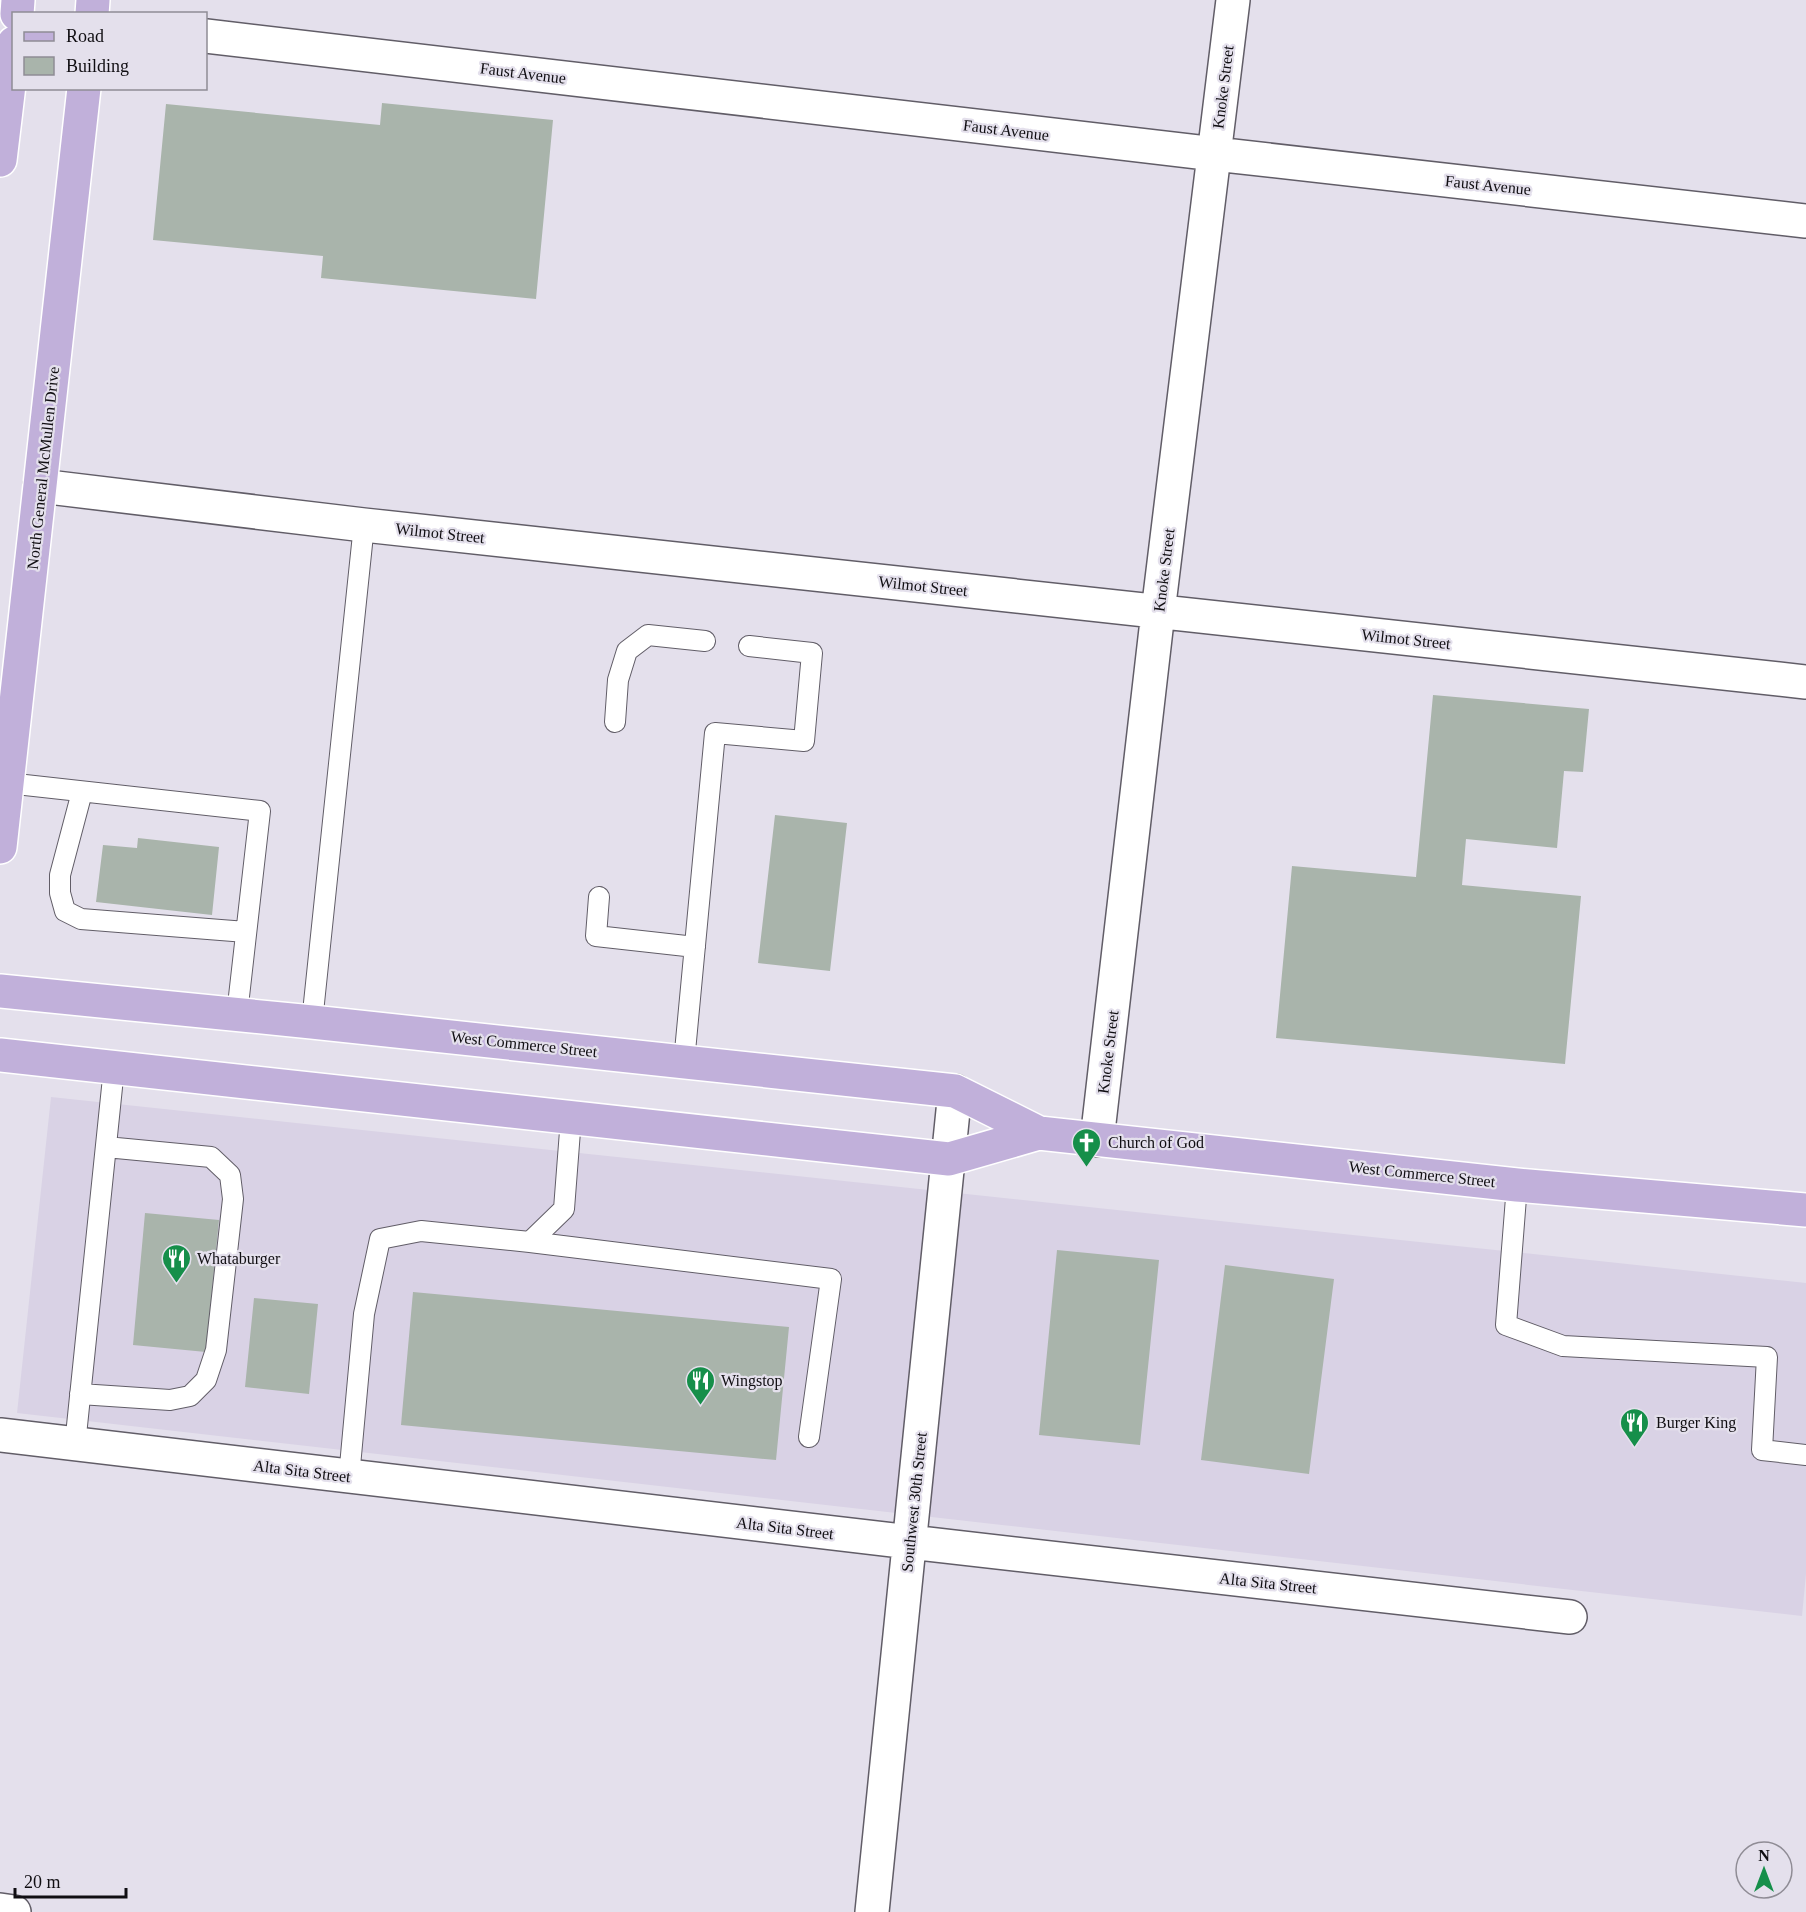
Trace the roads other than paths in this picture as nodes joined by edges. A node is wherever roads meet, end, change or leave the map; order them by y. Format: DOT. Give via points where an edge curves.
graph roads {
  1 [pos="1233,0"];
  2 [pos="207,36"];
  3 [pos="12,60"];
  4 [pos="84,90"];
  5 [pos="1215,154"];
  6 [pos="0,160"];
  7 [pos="1806,220"];
  8 [pos="40,486"];
  9 [pos="364,525"];
  10 [pos="1158,612"];
  11 [pos="705,641"];
  12 [pos="749,646"];
  13 [pos="1806,682"];
  14 [pos="615,722"];
  15 [pos="7,783"];
  16 [pos="82,792"];
  17 [pos="0,847"];
  18 [pos="599,897"];
  19 [pos="246,932"];
  20 [pos="695,947"];
  21 [pos="0,992"];
  22 [pos="237,1014"];
  23 [pos="312,1022"];
  24 [pos="0,1055"];
  25 [pos="684,1062"];
  26 [pos="114,1068"];
  27 [pos="955,1091"];
  28 [pos="571,1118"];
  29 [pos="1039,1133"];
  30 [pos="1097,1140"];
  31 [pos="106,1147"];
  32 [pos="950,1159"];
  33 [pos="1517,1185"];
  34 [pos="1806,1210"];
  35 [pos="530,1242"];
  36 [pos="80,1394"];
  37 [pos="0,1435"];
  38 [pos="809,1437"];
  39 [pos="75,1445"];
  40 [pos="1806,1455"];
  41 [pos="349,1477"];
  42 [pos="910,1542"];
  43 [pos="1570,1617"];
  44 [pos="0,1910"];
  45 [pos="14,1912"];
  46 [pos="872,1912"];
  1 -- 5 [label="street, Knoke Street"];
  2 -- 5 [label="street, Faust Avenue"];
  3 -- 6 [label="main road"];
  4 -- 8 [label="main road, North General McMullen Drive"];
  5 -- 7 [label="street, Faust Avenue"];
  5 -- 10 [label="street, Knoke Street"];
  8 -- 9 [label="street, Wilmot Street"];
  8 -- 15 [label="main road, North General McMullen Drive"];
  9 -- 10 [label="street, Wilmot Street"];
  9 -- 23 [label="lane"];
  10 -- 13 [label="street, Wilmot Street"];
  10 -- 30 [label="street, Knoke Street"];
  11 -- 14 [label="lane" via="648,635 627,651 618,680"];
  12 -- 20 [label="lane" via="812,653 804,741 715,733"];
  15 -- 16 [label="lane"];
  15 -- 17 [label="main road, North General McMullen Drive"];
  16 -- 19 [label="lane" via="260,811"];
  16 -- 19 [label="lane" via="60,875 65,911 81,919"];
  18 -- 20 [label="lane" via="596,936"];
  19 -- 22 [label="lane"];
  20 -- 25 [label="lane"];
  21 -- 22 [label="main road, West Commerce Street"];
  22 -- 23 [label="main road, West Commerce Street"];
  23 -- 25 [label="main road, West Commerce Street"];
  24 -- 26 [label="main road, West Commerce Street"];
  25 -- 27 [label="main road, West Commerce Street"];
  26 -- 28 [label="main road, West Commerce Street"];
  26 -- 31 [label="lane"];
  27 -- 29 [label="main road, West Commerce Street"];
  27 -- 32 [label="street, Southwest 30th Street"];
  28 -- 32 [label="main road, West Commerce Street"];
  28 -- 35 [label="lane" via="564,1209"];
  29 -- 30 [label="main road, West Commerce Street"];
  29 -- 32 [label="main road, West Commerce Street"];
  30 -- 33 [label="main road, West Commerce Street"];
  31 -- 36 [label="lane"];
  31 -- 36 [label="lane" via="211,1157 230,1175 232,1211 216,1350 206,1380 190,1396 170,1400"];
  32 -- 42 [label="street, Southwest 30th Street"];
  33 -- 34 [label="main road, West Commerce Street"];
  33 -- 40 [label="lane" via="1506,1325 1563,1346 1767,1357 1762,1449"];
  35 -- 38 [label="lane" via="831,1279"];
  35 -- 41 [label="lane" via="421,1231 380,1239 364,1314"];
  36 -- 39 [label="lane"];
  37 -- 39 [label="street, Alta Sita Street"];
  39 -- 41 [label="street, Alta Sita Street"];
  41 -- 42 [label="street, Alta Sita Street"];
  42 -- 43 [label="street, Alta Sita Street"];
  42 -- 46 [label="street, Southwest 30th Street"];
  44 -- 45 [label="street"];
}
